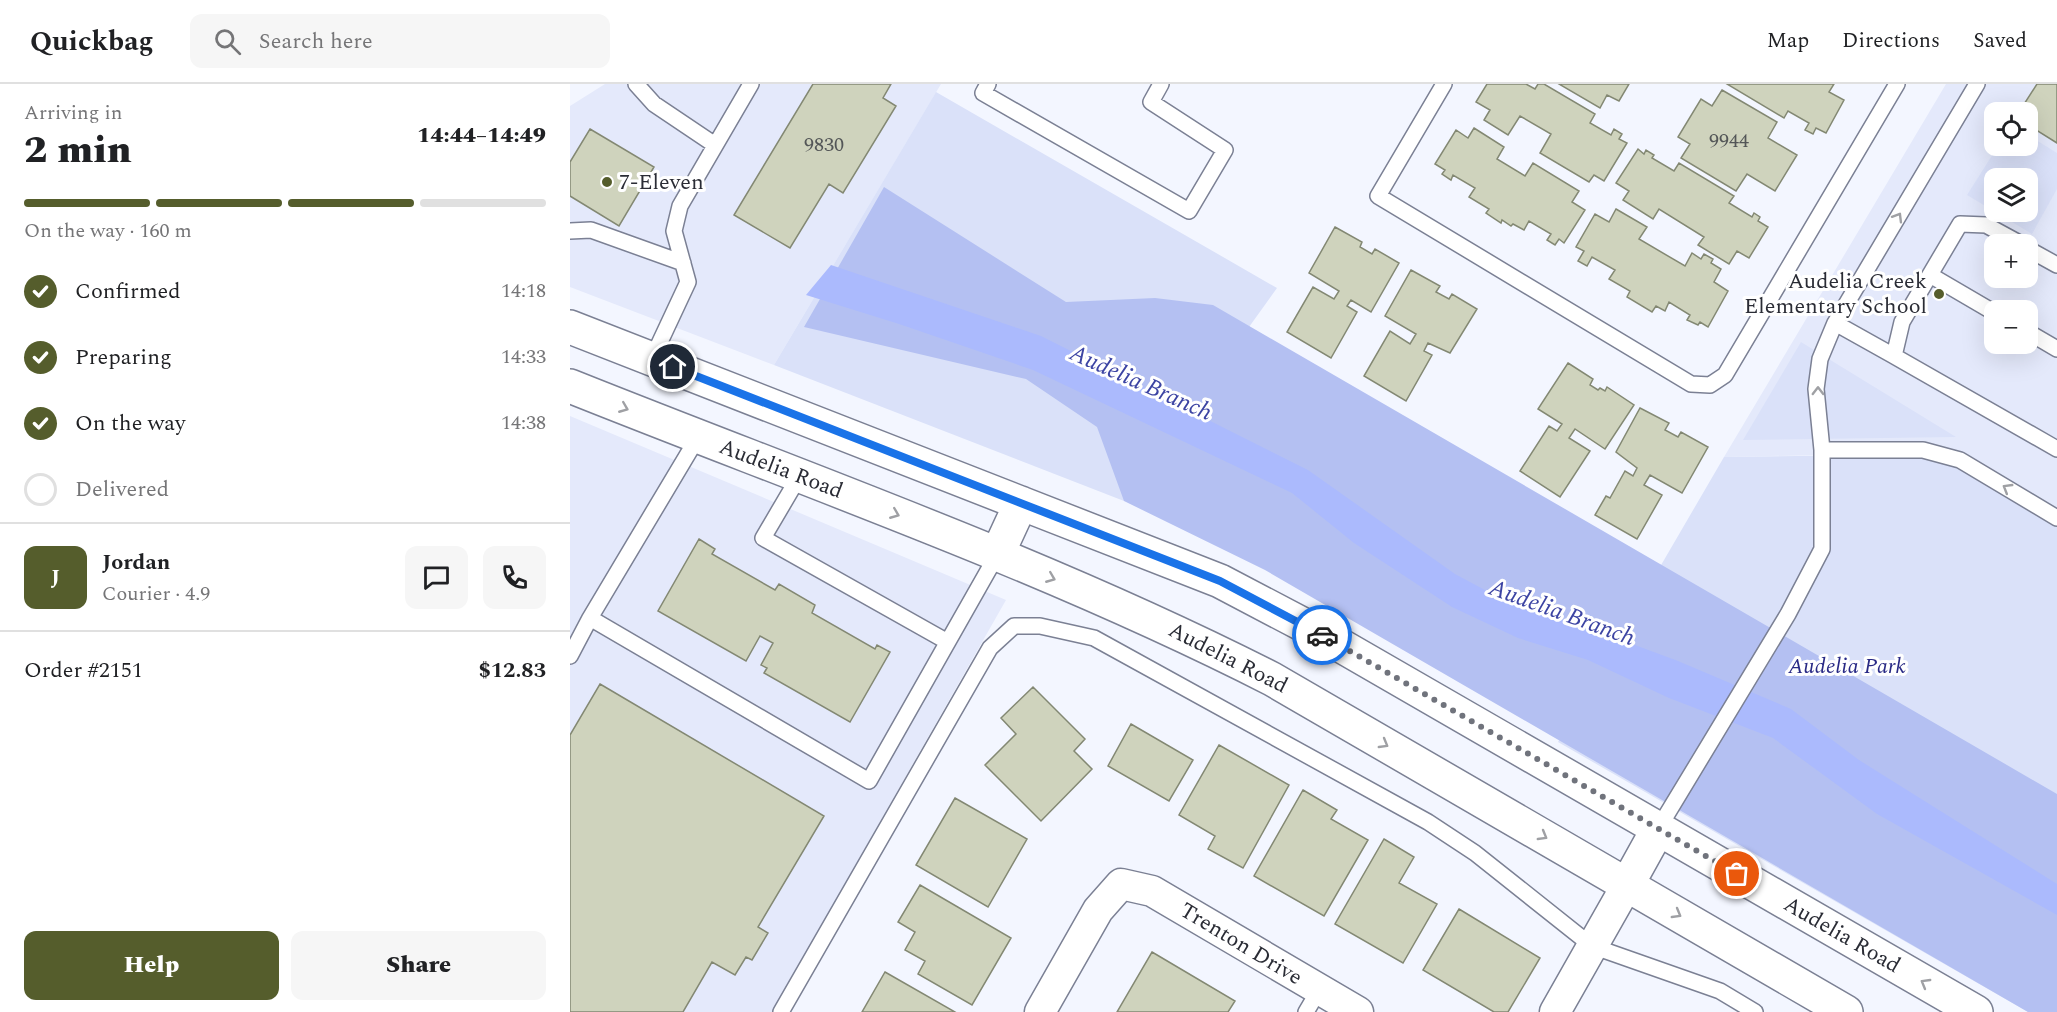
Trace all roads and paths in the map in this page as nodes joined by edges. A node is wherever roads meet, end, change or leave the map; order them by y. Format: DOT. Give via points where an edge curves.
graph roads {
  1 [pos="636,84"];
  2 [pos="751,84"];
  3 [pos="988,84"];
  4 [pos="1161,84"];
  5 [pos="1444,84"];
  6 [pos="1897,84"];
  7 [pos="1977,84"];
  8 [pos="715,145"];
  9 [pos="570,231"];
  10 [pos="2003,234"];
  11 [pos="2038,255"];
  12 [pos="683,263"];
  13 [pos="2057,265"];
  14 [pos="1930,275"];
  15 [pos="1984,307"];
  16 [pos="1835,323"];
  17 [pos="570,327"];
  18 [pos="2038,338"];
  19 [pos="2057,349"];
  20 [pos="1894,356"];
  21 [pos="652,359"];
  22 [pos="570,386"];
  23 [pos="698,437"];
  24 [pos="2057,449"];
  25 [pos="1822,450"];
  26 [pos="800,476"];
  27 [pos="1021,503"];
  28 [pos="2057,518"];
  29 [pos="997,555"];
  30 [pos="591,618"];
  31 [pos="946,641"];
  32 [pos="570,656"];
  33 [pos="1658,829"];
  34 [pos="1627,885"];
  35 [pos="1592,946"];
  36 [pos="1313,1001"];
  37 [pos="781,1012"];
  38 [pos="1040,1012"];
  39 [pos="1358,1012"];
  40 [pos="1555,1012"];
  41 [pos="1755,1012"];
  42 [pos="1846,1012"];
  43 [pos="1976,1012"];
  1 -- 8 [label="lane" via="654,104"];
  2 -- 8 [label="lane"];
  3 -- 4 [label="lane" via="983,93 1189,211 1225,150 1150,102"];
  5 -- 6 [label="lane" via="1378,196 1691,384 1710,385 1725,375"];
  16 -- 7 [label="lane, one-way"];
  8 -- 12 [label="lane" via="680,206 674,231"];
  9 -- 12 [label="lane" via="591,230"];
  10 -- 14 [label="lane" via="1986,225 1960,224"];
  11 -- 13 [label="lane"];
  12 -- 21 [label="lane" via="688,282"];
  14 -- 15 [label="lane"];
  14 -- 20 [label="lane" via="1902,322"];
  16 -- 20 [label="lane"];
  25 -- 16 [label="lane, one-way" via="1816,389 1820,360"];
  17 -- 21 [label="main road, Audelia Road"];
  18 -- 19 [label="lane"];
  20 -- 24 [label="lane"];
  21 -- 27 [label="main road, Audelia Road"];
  22 -- 23 [label="main road, Audelia Road, one-way"];
  23 -- 26 [label="main road, Audelia Road"];
  23 -- 30 [label="lane"];
  28 -- 25 [label="lane, one-way" via="1960,460 1923,450"];
  25 -- 33 [label="lane" via="1822,549 1788,614"];
  26 -- 29 [label="main road, Audelia Road, one-way"];
  26 -- 31 [label="lane" via="763,538"];
  27 -- 29 [label="main road"];
  27 -- 33 [label="main road, Audelia Road" via="1220,581 1320,633"];
  29 -- 31 [label="lane"];
  29 -- 34 [label="main road, Audelia Road, one-way" via="1178,631 1272,679"];
  30 -- 31 [label="lane" via="869,781"];
  30 -- 32 [label="lane"];
  33 -- 34 [label="main road"];
  43 -- 33 [label="main road, Audelia Road, one-way"];
  34 -- 35 [label="street"];
  34 -- 42 [label="main road, Audelia Road, one-way"];
  35 -- 37 [label="lane" via="1475,853 1428,822 1185,686 1094,638 1040,626 1014,626 990,648"];
  35 -- 40 [label="street"];
  35 -- 41 [label="lane" via="1720,992"];
  36 -- 38 [label="street, Trenton Drive" via="1152,891 1121,884 1098,910"];
  36 -- 39 [label="street, Trenton Drive"];
}
